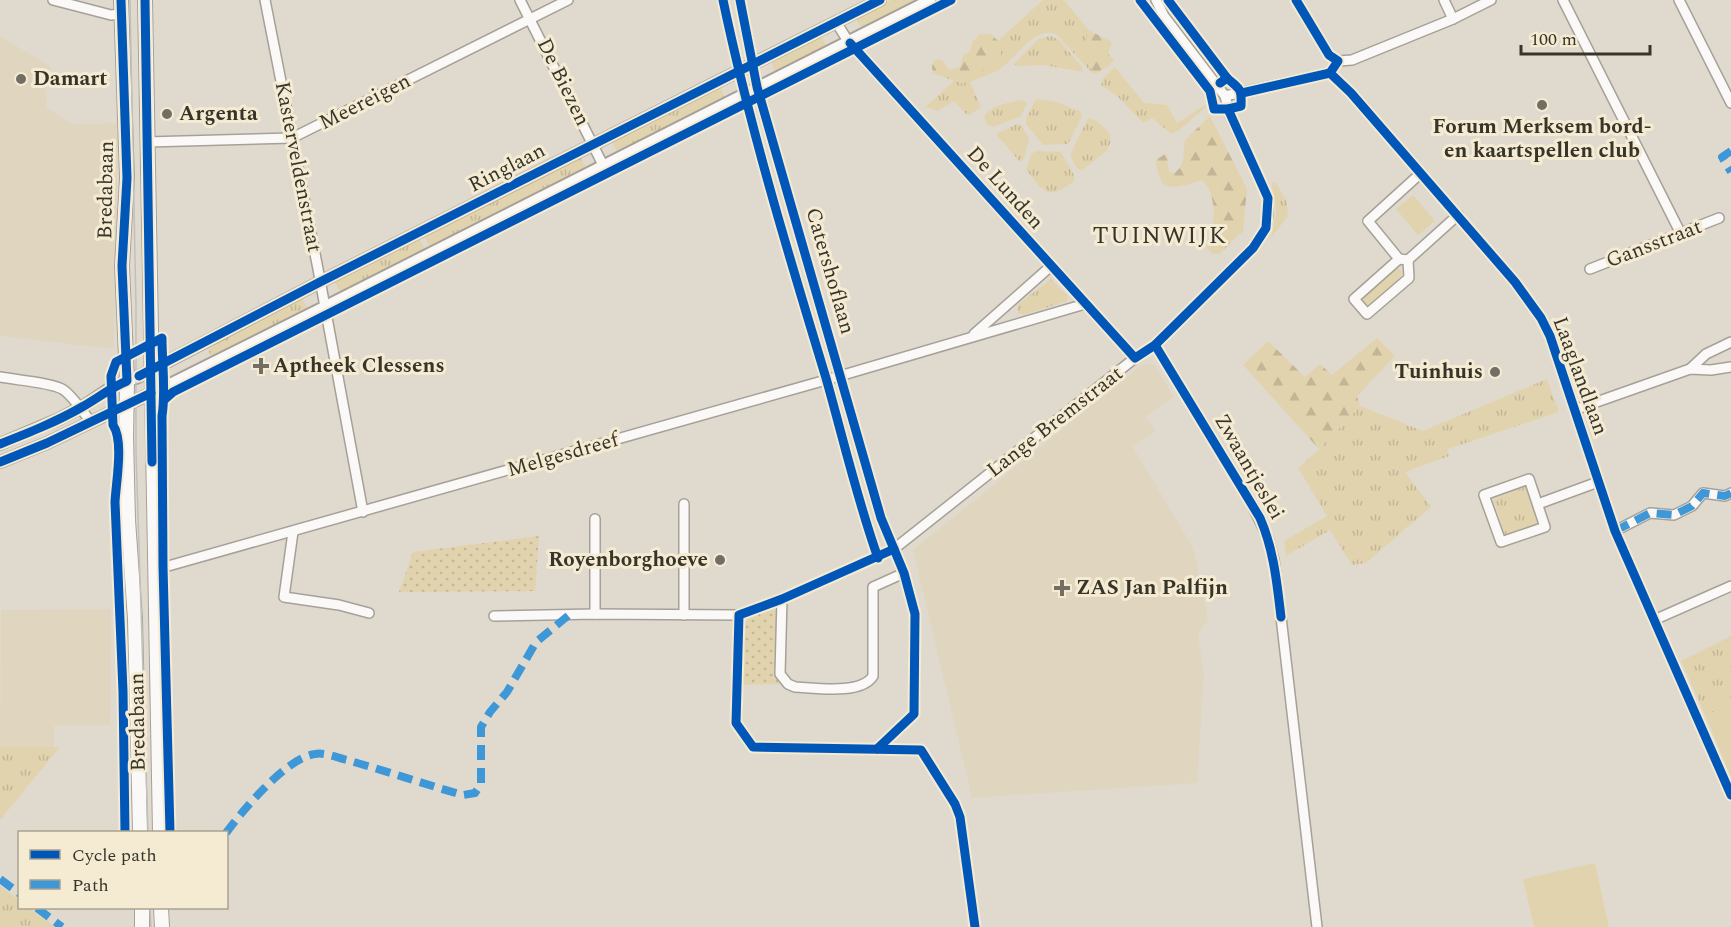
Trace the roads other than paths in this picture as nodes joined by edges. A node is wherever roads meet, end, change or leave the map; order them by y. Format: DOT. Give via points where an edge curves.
graph roads {
  1 [pos="53,0"];
  2 [pos="121,0"];
  3 [pos="145,0"];
  4 [pos="265,0"];
  5 [pos="520,0"];
  6 [pos="568,0"];
  7 [pos="723,0"];
  8 [pos="740,0"];
  9 [pos="880,0"];
  10 [pos="930,0"];
  11 [pos="1156,0"];
  12 [pos="1296,0"];
  13 [pos="1444,0"];
  14 [pos="1491,0"];
  15 [pos="1563,0"];
  16 [pos="1679,0"];
  17 [pos="121,14"];
  18 [pos="531,18"];
  19 [pos="1454,19"];
  20 [pos="836,22"];
  21 [pos="746,32"];
  22 [pos="730,35"];
  23 [pos="848,41"];
  24 [pos="1338,61"];
  25 [pos="753,64"];
  26 [pos="738,71"];
  27 [pos="1330,73"];
  28 [pos="757,87"];
  29 [pos="743,94"];
  30 [pos="1225,96"];
  31 [pos="1731,103"];
  32 [pos="292,138"];
  33 [pos="147,142"];
  34 [pos="593,145"];
  35 [pos="603,165"];
  36 [pos="1420,173"];
  37 [pos="1458,215"];
  38 [pos="1719,218"];
  39 [pos="1681,234"];
  40 [pos="1403,260"];
  41 [pos="1051,266"];
  42 [pos="1590,269"];
  43 [pos="320,282"];
  44 [pos="1085,304"];
  45 [pos="324,307"];
  46 [pos="970,338"];
  47 [pos="1731,342"];
  48 [pos="1155,345"];
  49 [pos="1135,358"];
  50 [pos="1731,367"];
  51 [pos="1690,369"];
  52 [pos="151,370"];
  53 [pos="841,376"];
  54 [pos="0,377"];
  55 [pos="826,380"];
  56 [pos="127,381"];
  57 [pos="151,393"];
  58 [pos="126,405"];
  59 [pos="82,407"];
  60 [pos="1574,410"];
  61 [pos="90,421"];
  62 [pos="0,444"];
  63 [pos="0,462"];
  64 [pos="1598,482"];
  65 [pos="1731,493"];
  66 [pos="684,504"];
  67 [pos="1538,504"];
  68 [pos="363,512"];
  69 [pos="595,519"];
  70 [pos="1615,531"];
  71 [pos="293,532"];
  72 [pos="894,549"];
  73 [pos="878,558"];
  74 [pos="154,570"];
  75 [pos="904,573"];
  76 [pos="1731,586"];
  77 [pos="782,599"];
  78 [pos="369,613"];
  79 [pos="595,614"];
  80 [pos="684,615"];
  81 [pos="739,615"];
  82 [pos="494,616"];
  83 [pos="1654,620"];
  84 [pos="878,749"];
  85 [pos="921,750"];
  86 [pos="1731,795"];
  87 [pos="140,831"];
  88 [pos="160,831"];
  89 [pos="142,909"];
  90 [pos="161,909"];
  91 [pos="142,927"];
  92 [pos="162,927"];
  93 [pos="1317,927"];
  1 -- 17 [label="street"];
  2 -- 17 [label="main road, Bredabaan"];
  3 -- 33 [label="main road, Bredabaan"];
  4 -- 32 [label="street, Kasterveldenstraat"];
  5 -- 18 [label="street, De Biezen"];
  6 -- 18 [label="street, Meereigen"];
  7 -- 22 [label="street, Catershoflaan"];
  8 -- 21 [label="street, Catershoflaan"];
  9 -- 20 [label="street, Ringlaan"];
  10 -- 23 [label="street, Ringlaan"];
  11 -- 30 [label="street"];
  12 -- 24 [label="street" via="1329,54"];
  13 -- 19 [label="street"];
  14 -- 19 [label="street"];
  15 -- 39 [label="street"];
  16 -- 31 [label="street"];
  17 -- 56 [label="main road, Bredabaan" via="127,178 122,266"];
  18 -- 32 [label="street, Meereigen"];
  18 -- 34 [label="street, De Biezen"];
  19 -- 24 [label="street" via="1352,60"];
  20 -- 23 [label="street, De Lunden"];
  20 -- 25 [label="street, Ringlaan"];
  21 -- 22 [label="street"];
  21 -- 25 [label="street, Catershoflaan"];
  22 -- 26 [label="street, Catershoflaan"];
  23 -- 28 [label="street, Ringlaan"];
  23 -- 41 [label="street, De Lunden"];
  24 -- 27 [label="street"];
  25 -- 26 [label="street, Ringlaan"];
  25 -- 28 [label="street, Catershoflaan"];
  26 -- 29 [label="street, Catershoflaan"];
  26 -- 34 [label="street, Ringlaan"];
  27 -- 30 [label="street"];
  27 -- 36 [label="street, Laaglandlaan"];
  28 -- 29 [label="street, Ringlaan"];
  28 -- 53 [label="street, Catershoflaan"];
  29 -- 35 [label="street, Ringlaan"];
  29 -- 55 [label="street, Catershoflaan"];
  30 -- 48 [label="street, Lange Bremstraat" via="1269,198 1266,228 1253,248"];
  32 -- 33 [label="street, Meereigen"];
  32 -- 43 [label="street, Kasterveldenstraat"];
  33 -- 52 [label="main road, Bredabaan"];
  34 -- 35 [label="street, De Biezen"];
  34 -- 43 [label="street, Ringlaan"];
  35 -- 45 [label="street, Ringlaan"];
  36 -- 37 [label="street, Laaglandlaan"];
  36 -- 40 [label="street" via="1368,221"];
  37 -- 40 [label="street"];
  37 -- 60 [label="street, Laaglandlaan" via="1541,318"];
  38 -- 39 [label="street, Gansstraat"];
  39 -- 42 [label="street, Gansstraat"];
  40 -- 40 [label="street" via="1354,299 1367,314 1409,278"];
  41 -- 44 [label="street, De Lunden"];
  41 -- 46 [label="street, Melgesdreef"];
  43 -- 45 [label="street, Kasterveldenstraat"];
  43 -- 52 [label="street, Ringlaan"];
  44 -- 46 [label="street, Melgesdreef"];
  44 -- 49 [label="street, De Lunden"];
  45 -- 57 [label="street, Ringlaan"];
  45 -- 68 [label="street, Kasterveldenstraat"];
  46 -- 53 [label="street, Melgesdreef"];
  47 -- 51 [label="street" via="1706,354"];
  48 -- 49 [label="street, Lange Bremstraat"];
  48 -- 93 [label="street, Zwaantjeslei" via="1250,501 1268,538 1280,606"];
  49 -- 72 [label="street, Lange Bremstraat"];
  50 -- 51 [label="street"];
  51 -- 60 [label="street"];
  52 -- 56 [label="street, Ringlaan"];
  52 -- 57 [label="main road, Bredabaan"];
  53 -- 55 [label="street, Melgesdreef"];
  53 -- 72 [label="street, Catershoflaan" via="881,518"];
  54 -- 59 [label="street" via="58,388"];
  55 -- 68 [label="street, Melgesdreef"];
  55 -- 73 [label="street, Catershoflaan"];
  56 -- 58 [label="main road, Bredabaan"];
  56 -- 59 [label="street, Ringlaan"];
  57 -- 58 [label="street, Ringlaan"];
  57 -- 74 [label="main road, Bredabaan"];
  58 -- 61 [label="street, Ringlaan"];
  58 -- 87 [label="main road, Bredabaan"];
  59 -- 61 [label="street"];
  59 -- 62 [label="street, Ringlaan"];
  60 -- 64 [label="street, Laaglandlaan"];
  61 -- 63 [label="street, Ringlaan"];
  64 -- 67 [label="street"];
  64 -- 70 [label="street, Laaglandlaan"];
  65 -- 70 [label="street" via="1703,493 1692,506 1674,515 1650,513"];
  66 -- 80 [label="street"];
  67 -- 67 [label="street" via="1530,479 1484,495 1501,542 1545,527"];
  68 -- 71 [label="street, Melgesdreef"];
  69 -- 79 [label="street"];
  70 -- 83 [label="street, Laaglandlaan"];
  71 -- 74 [label="street, Melgesdreef"];
  71 -- 78 [label="street" via="284,597"];
  72 -- 73 [label="street, Lange Bremstraat"];
  72 -- 75 [label="street"];
  73 -- 77 [label="street, Lange Bremstraat"];
  74 -- 88 [label="main road, Bredabaan"];
  75 -- 77 [label="street" via="873,587 873,676 862,686 788,684 780,674"];
  75 -- 84 [label="street" via="915,614 914,714"];
  76 -- 83 [label="street"];
  77 -- 81 [label="street, Lange Bremstraat"];
  79 -- 80 [label="street, Lange Bremstraat"];
  79 -- 82 [label="street, Lange Bremstraat"];
  80 -- 81 [label="street, Lange Bremstraat"];
  81 -- 84 [label="street" via="736,723 753,747"];
  83 -- 86 [label="street, Laaglandlaan"];
  84 -- 85 [label="street"];
  89 -- 91 [label="main road"];
  90 -- 92 [label="main road"];
}
